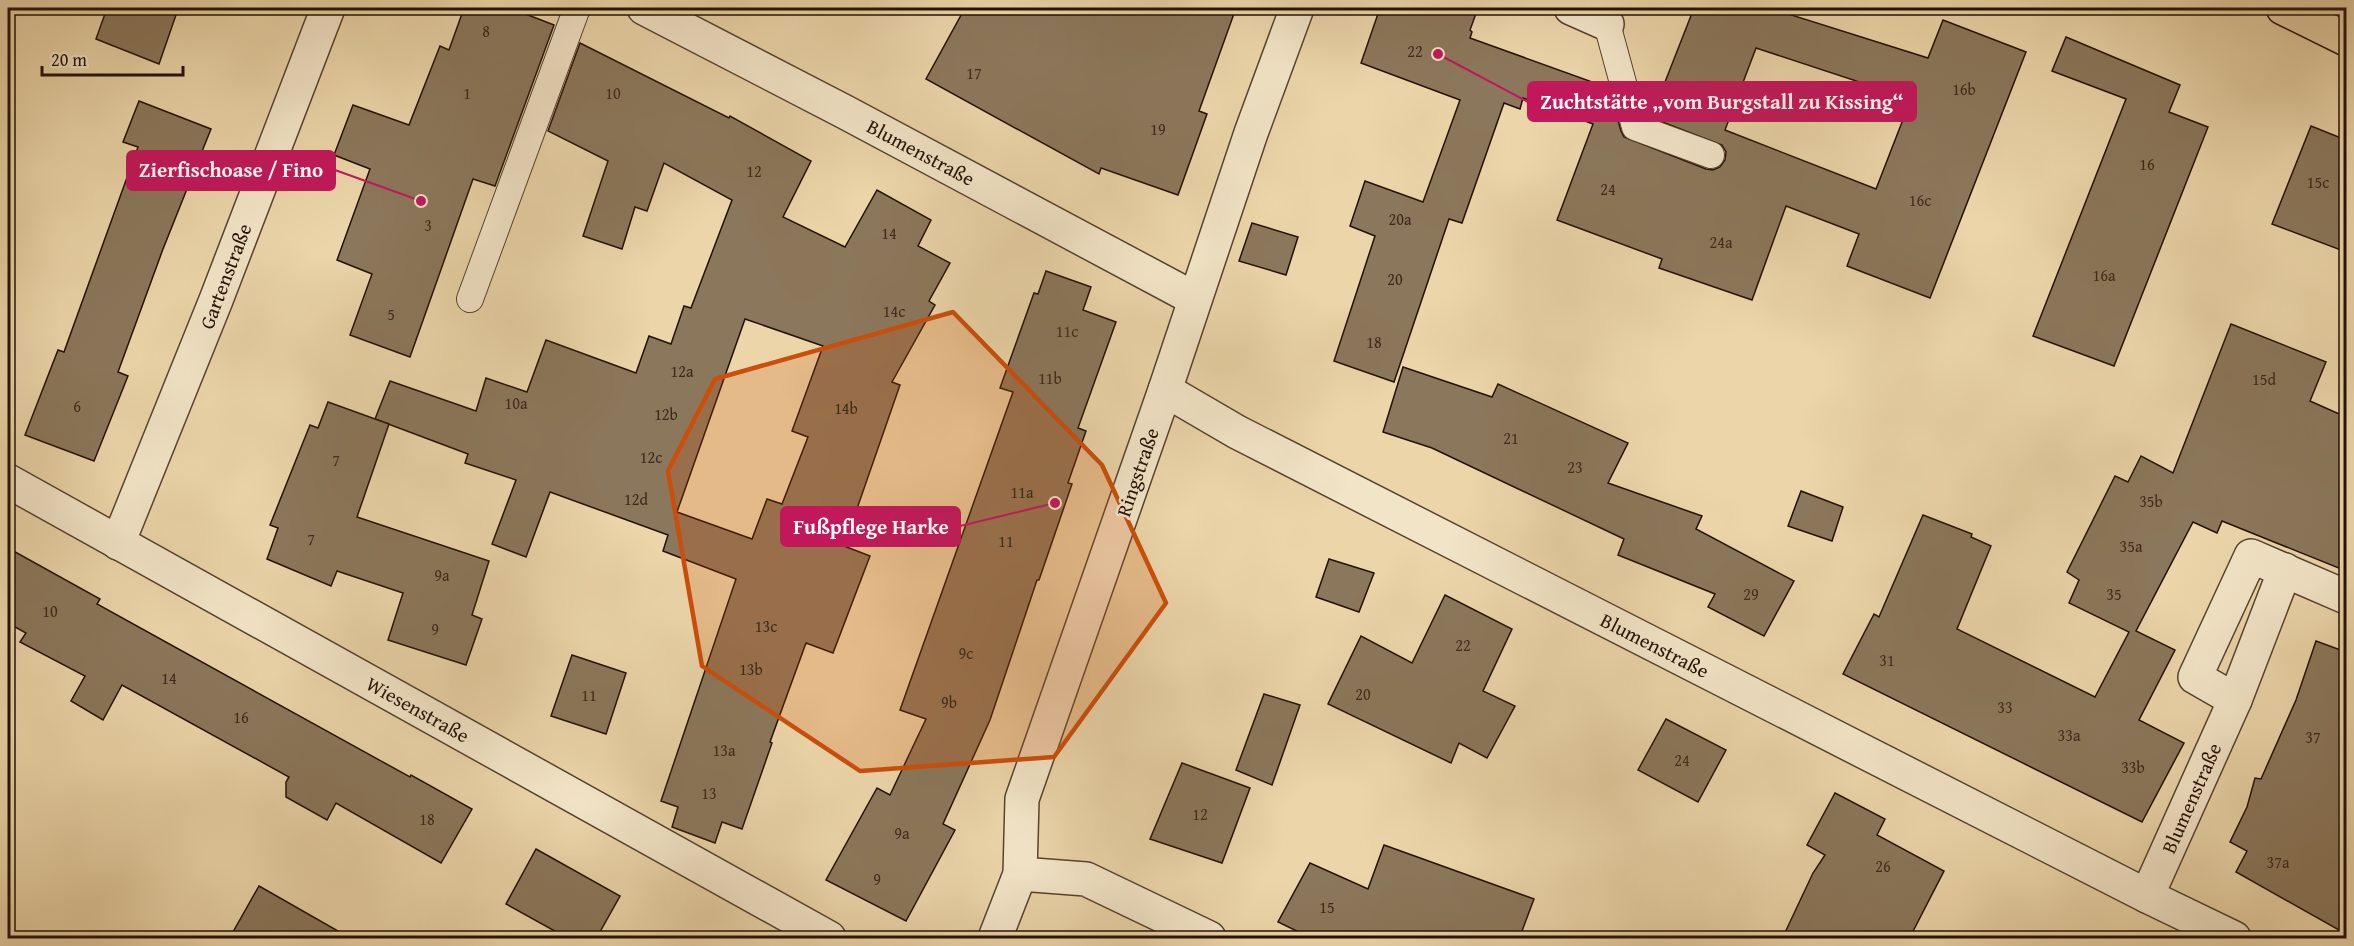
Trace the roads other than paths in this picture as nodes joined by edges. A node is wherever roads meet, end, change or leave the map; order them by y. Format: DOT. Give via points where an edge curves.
graph roads {
  1 [pos="328,8"];
  2 [pos="577,8"];
  3 [pos="644,8"];
  4 [pos="1297,8"];
  5 [pos="1571,8"];
  6 [pos="2283,8"];
  7 [pos="1607,24"];
  8 [pos="2346,39"];
  9 [pos="1711,155"];
  10 [pos="470,298"];
  11 [pos="1195,299"];
  12 [pos="1165,390"];
  13 [pos="8,481"];
  14 [pos="118,543"];
  15 [pos="2285,570"];
  16 [pos="2346,597"];
  17 [pos="2235,700"];
  18 [pos="1020,874"];
  19 [pos="2147,896"];
  20 [pos="829,939"];
  21 [pos="995,939"];
  22 [pos="1209,939"];
  23 [pos="2234,939"];
  1 -- 14 [label="street, Gartenstraße"];
  2 -- 10 [label="lane"];
  3 -- 11 [label="street, Blumenstraße"];
  4 -- 11 [label="street, Ringstraße"];
  5 -- 7 [label="street"];
  6 -- 8 [label="main road"];
  7 -- 9 [label="lane" via="1635,128"];
  11 -- 12 [label="street, Ringstraße"];
  12 -- 18 [label="street, Ringstraße" via="1022,799"];
  12 -- 19 [label="street, Blumenstraße" via="1238,432"];
  13 -- 14 [label="street, Wiesenstraße"];
  14 -- 20 [label="street, Wiesenstraße"];
  15 -- 16 [label="street"];
  15 -- 17 [label="street, Blumenstraße"];
  15 -- 17 [label="street" via="2251,556 2195,677"];
  17 -- 19 [label="street, Blumenstraße"];
  18 -- 21 [label="street, Ringstraße"];
  18 -- 22 [label="street" via="1086,879"];
  19 -- 23 [label="street, Blumenstraße"];
}
